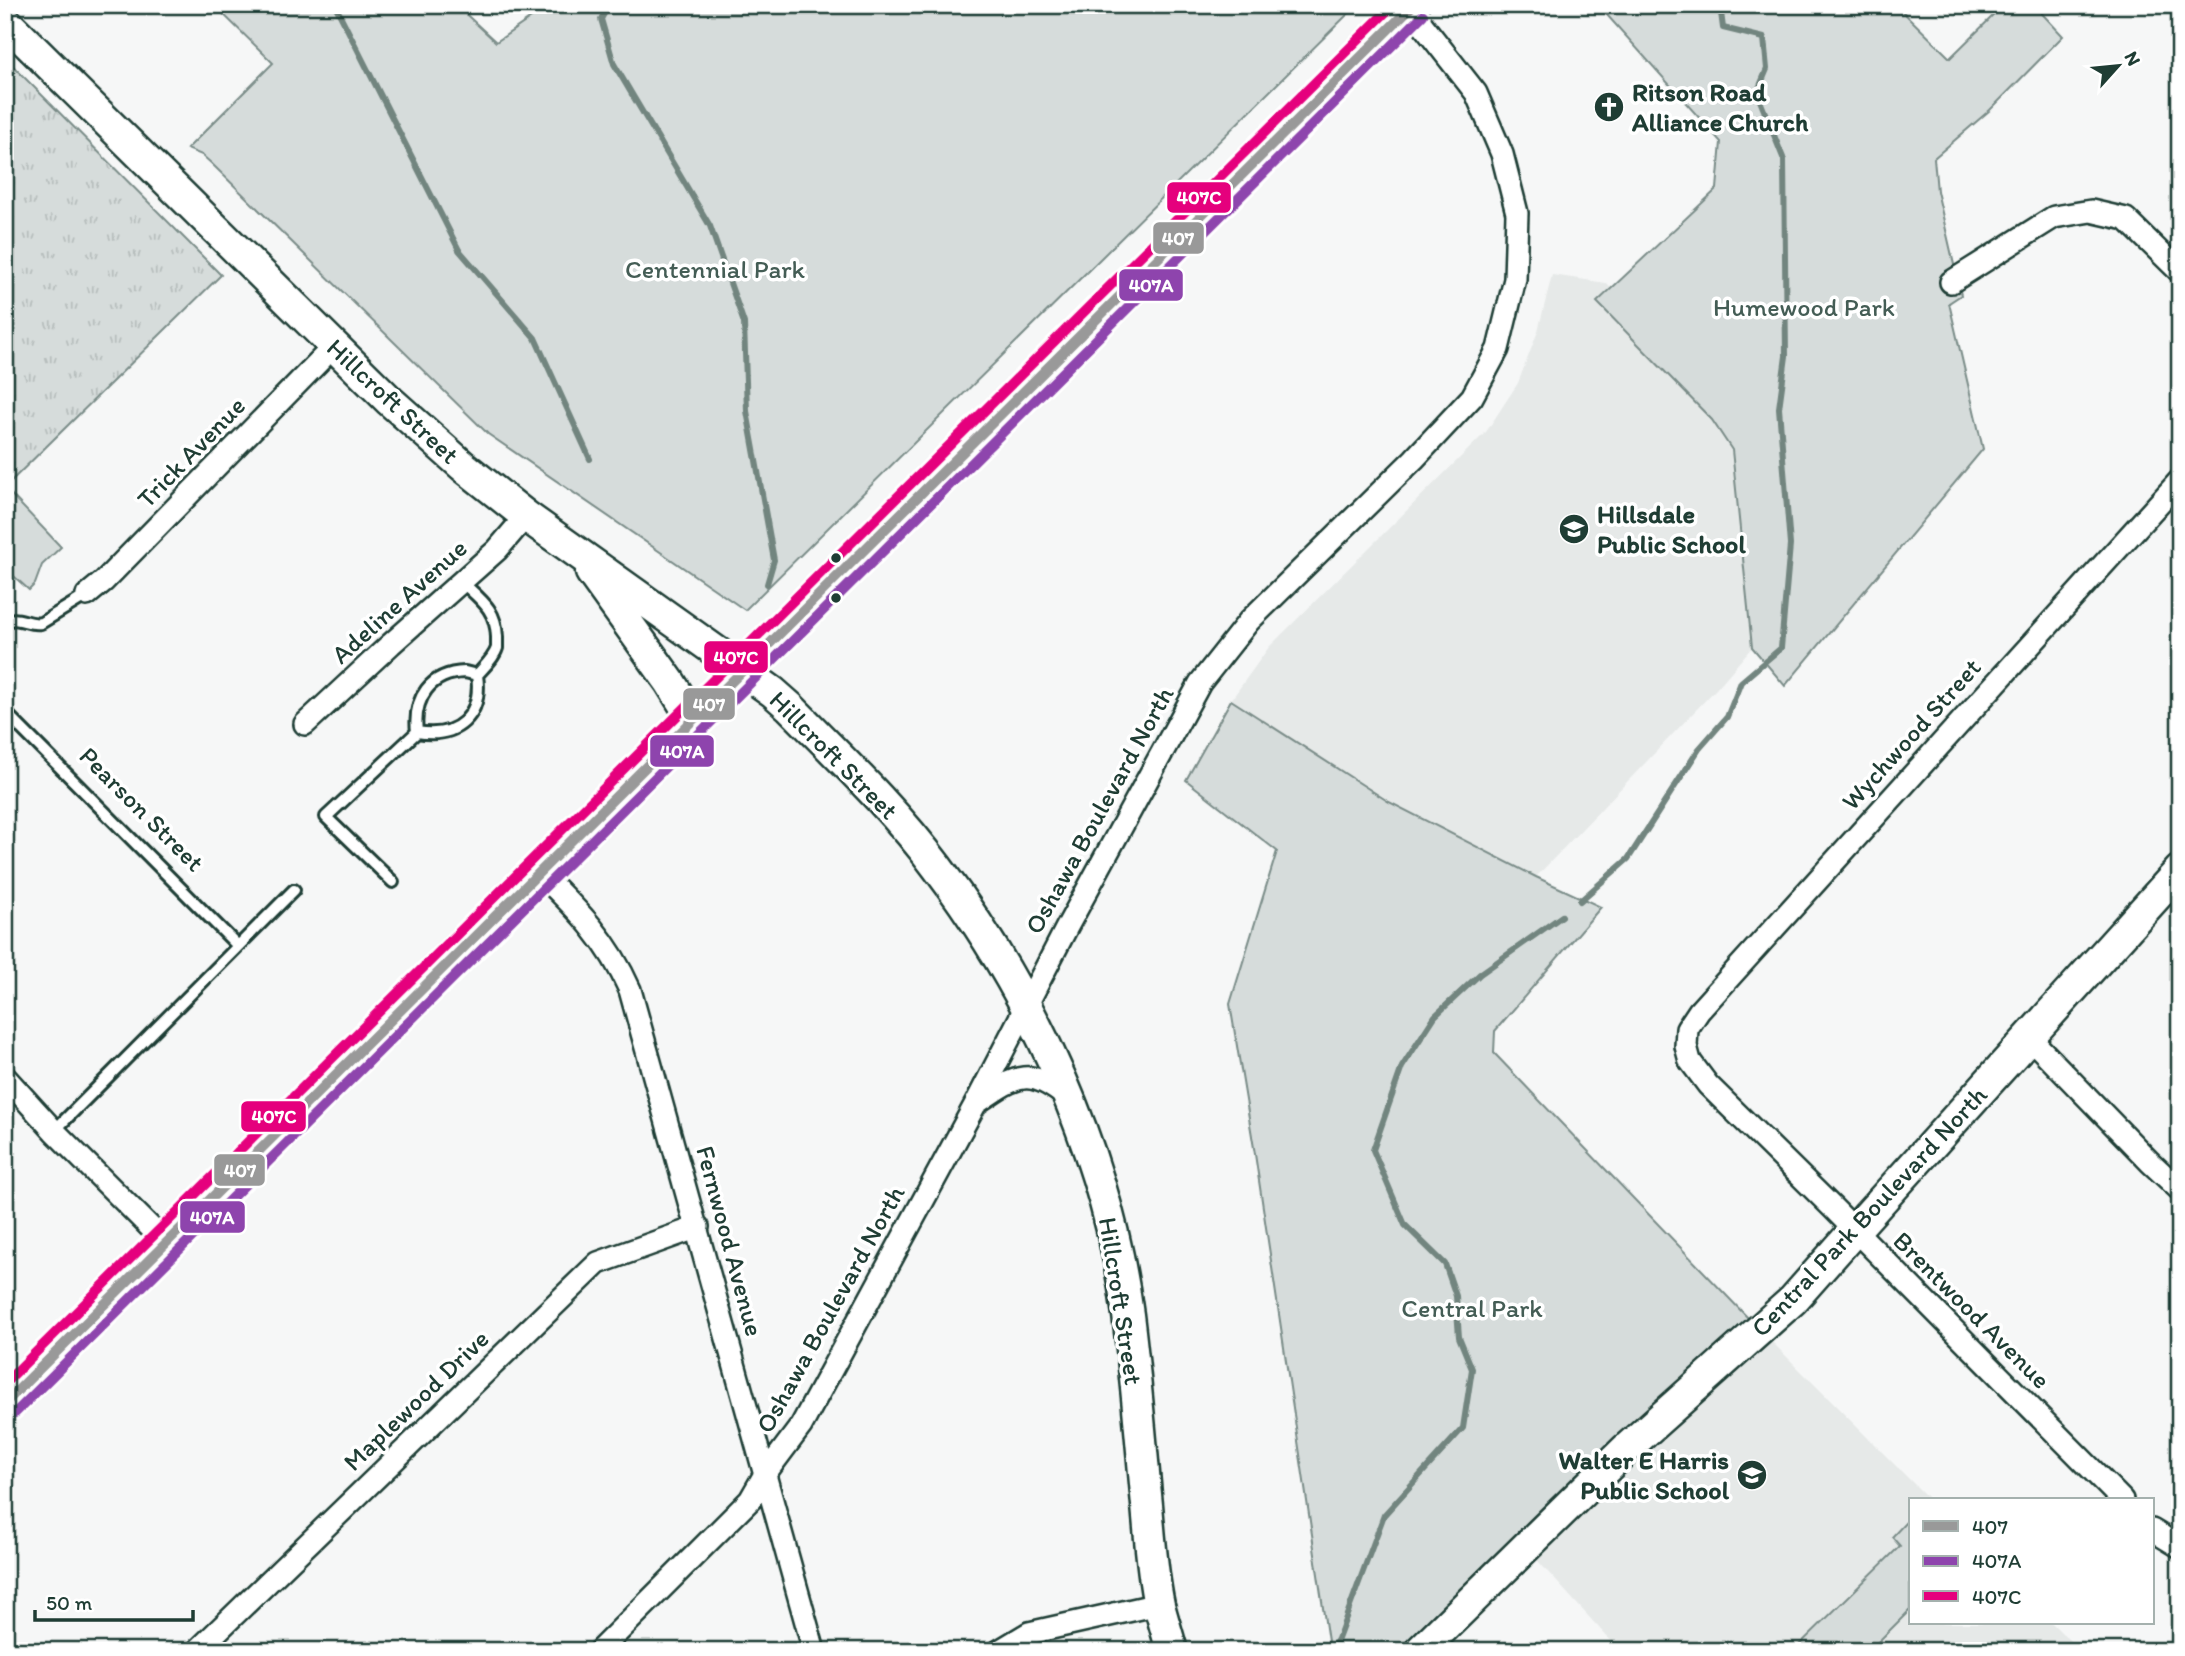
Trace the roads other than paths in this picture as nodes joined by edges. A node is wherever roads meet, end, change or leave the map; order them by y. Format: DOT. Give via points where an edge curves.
graph roads {
  1 [pos="1410,6"];
  2 [pos="5,21"];
  3 [pos="2180,272"];
  4 [pos="1951,282"];
  5 [pos="334,346"];
  6 [pos="2180,480"];
  7 [pos="526,516"];
  8 [pos="565,543"];
  9 [pos="462,582"];
  10 [pos="87,595"];
  11 [pos="5,622"];
  12 [pos="743,670"];
  13 [pos="477,675"];
  14 [pos="5,712"];
  15 [pos="693,719"];
  16 [pos="305,724"];
  17 [pos="417,732"];
  18 [pos="2180,870"];
  19 [pos="540,873"];
  20 [pos="393,882"];
  21 [pos="293,890"];
  22 [pos="238,946"];
  23 [pos="1025,1005"];
  24 [pos="1687,1029"];
  25 [pos="2029,1037"];
  26 [pos="5,1077"];
  27 [pos="1072,1101"];
  28 [pos="976,1103"];
  29 [pos="54,1131"];
  30 [pos="2180,1190"];
  31 [pos="698,1227"];
  32 [pos="1854,1231"];
  33 [pos="165,1242"];
  34 [pos="5,1403"];
  35 [pos="765,1474"];
  36 [pos="2120,1498"];
  37 [pos="2154,1531"];
  38 [pos="2180,1547"];
  39 [pos="1159,1604"];
  40 [pos="197,1651"];
  41 [pos="598,1651"];
  42 [pos="814,1651"];
  43 [pos="999,1651"];
  44 [pos="1172,1651"];
  45 [pos="1420,1651"];
  1 -- 12 [label="street"];
  1 -- 23 [label="street, Oshawa Boulevard North" via="1476,93 1502,154 1517,213 1516,279 1498,349 1472,397 1249,621 1200,683"];
  2 -- 5 [label="street, Hillcroft Street"];
  3 -- 4 [label="street" via="2126,219 2091,211 2054,217"];
  5 -- 7 [label="street, Hillcroft Street" via="463,466"];
  5 -- 10 [label="street, Trick Avenue"];
  6 -- 24 [label="street, Wychwood Street" via="1716,991"];
  7 -- 8 [label="street, Hillcroft Street"];
  7 -- 9 [label="street, Adeline Avenue" via="498,550"];
  8 -- 12 [label="street, Hillcroft Street"];
  8 -- 15 [label="street" via="589,569"];
  9 -- 13 [label="lane" via="489,608 497,628 497,647"];
  9 -- 16 [label="street, Adeline Avenue"];
  10 -- 11 [label="lane" via="41,623 33,625 17,618"];
  12 -- 15 [label="street"];
  12 -- 23 [label="street, Hillcroft Street" via="790,708 902,823 968,908"];
  13 -- 17 [label="lane" via="446,674 429,687 416,715"];
  13 -- 17 [label="lane" via="478,697 462,723 443,734"];
  14 -- 22 [label="lane, Pearson Street"];
  15 -- 19 [label="street"];
  17 -- 20 [label="lane" via="326,817"];
  18 -- 25 [label="street, Central Park Boulevard North"];
  19 -- 31 [label="street, Fernwood Avenue" via="590,924 620,967"];
  19 -- 33 [label="street"];
  21 -- 22 [label="lane"];
  22 -- 29 [label="lane"];
  23 -- 27 [label="street, Hillcroft Street"];
  23 -- 28 [label="street, Oshawa Boulevard North"];
  24 -- 32 [label="street, Brentwood Avenue" via="1690,1061 1708,1085"];
  25 -- 30 [label="street"];
  25 -- 32 [label="street, Central Park Boulevard North"];
  26 -- 29 [label="street"];
  27 -- 28 [label="street" via="1051,1084 1023,1078 1007,1081"];
  27 -- 39 [label="street, Hillcroft Street" via="1119,1261"];
  28 -- 35 [label="street, Oshawa Boulevard North" via="801,1426"];
  29 -- 33 [label="street"];
  31 -- 35 [label="street, Fernwood Avenue"];
  31 -- 40 [label="street, Maplewood Drive" via="597,1263"];
  32 -- 36 [label="street, Brentwood Avenue"];
  32 -- 45 [label="street, Central Park Boulevard North" via="1793,1300 1626,1449"];
  33 -- 34 [label="street"];
  35 -- 41 [label="street, Oshawa Boulevard North" via="750,1500"];
  35 -- 42 [label="street, Fernwood Avenue"];
  37 -- 38 [label="street"];
  39 -- 43 [label="street" via="1029,1633"];
  39 -- 44 [label="street, Hillcroft Street"];
}
